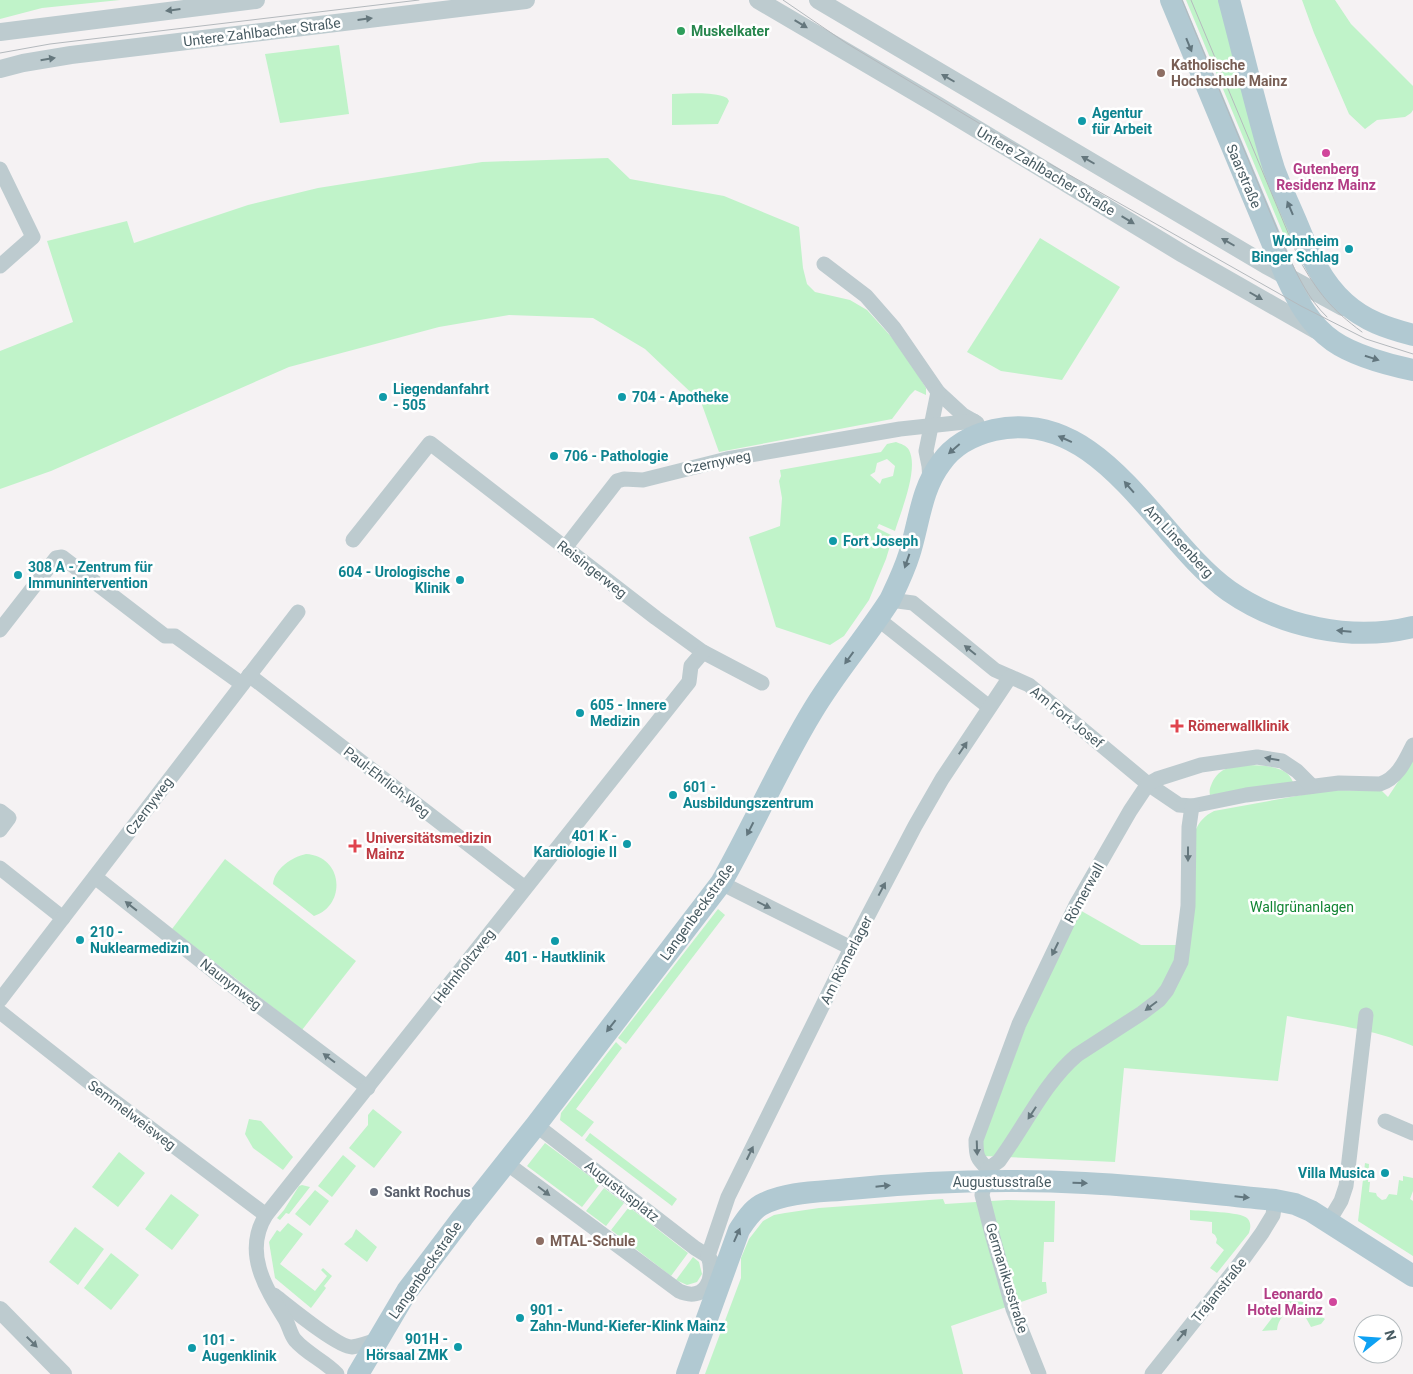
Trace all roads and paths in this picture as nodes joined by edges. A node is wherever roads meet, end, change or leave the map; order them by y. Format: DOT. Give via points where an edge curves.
graph roads {
  1 [pos="256,0"];
  2 [pos="526,0"];
  3 [pos="758,0"];
  4 [pos="818,0"];
  5 [pos="1171,0"];
  6 [pos="1229,0"];
  7 [pos="0,32"];
  8 [pos="0,69"];
  9 [pos="0,169"];
  10 [pos="824,264"];
  11 [pos="0,266"];
  12 [pos="1286,276"];
  13 [pos="1365,319"];
  14 [pos="1413,335"];
  15 [pos="1333,341"];
  16 [pos="1413,370"];
  17 [pos="938,392"];
  18 [pos="932,425"];
  19 [pos="981,426"];
  20 [pos="900,429"];
  21 [pos="926,451"];
  22 [pos="930,481"];
  23 [pos="353,540"];
  24 [pos="565,548"];
  25 [pos="890,600"];
  26 [pos="298,612"];
  27 [pos="878,619"];
  28 [pos="1413,626"];
  29 [pos="0,630"];
  30 [pos="703,652"];
  31 [pos="1010,677"];
  32 [pos="245,680"];
  33 [pos="762,683"];
  34 [pos="989,707"];
  35 [pos="1413,745"];
  36 [pos="1148,784"];
  37 [pos="1312,786"];
  38 [pos="1192,806"];
  39 [pos="0,810"];
  40 [pos="0,830"];
  41 [pos="0,868"];
  42 [pos="95,877"];
  43 [pos="721,883"];
  44 [pos="525,888"];
  45 [pos="62,918"];
  46 [pos="851,948"];
  47 [pos="0,1000"];
  48 [pos="0,1012"];
  49 [pos="1366,1015"];
  50 [pos="368,1088"];
  51 [pos="1384,1121"];
  52 [pos="536,1125"];
  53 [pos="1413,1132"];
  54 [pos="505,1162"];
  55 [pos="987,1175"];
  56 [pos="1275,1200"];
  57 [pos="266,1215"];
  58 [pos="1329,1221"];
  59 [pos="708,1256"];
  60 [pos="1413,1276"];
  61 [pos="718,1286"];
  62 [pos="267,1290"];
  63 [pos="694,1295"];
  64 [pos="0,1310"];
  65 [pos="379,1339"];
  66 [pos="63,1374"];
  67 [pos="337,1374"];
  68 [pos="358,1374"];
  69 [pos="687,1374"];
  70 [pos="1038,1374"];
  71 [pos="1152,1374"];
  1 -- 7 [label="street, one-way"];
  8 -- 2 [label="street, Untere Zahlbacher Straße, one-way" via="32,61 118,49"];
  3 -- 15 [label="street, Untere Zahlbacher Straße, one-way"];
  12 -- 4 [label="street, one-way"];
  5 -- 12 [label="main road, Saarstraße, one-way"];
  13 -- 6 [label="main road, one-way" via="1327,283 1293,216 1275,170"];
  9 -- 11 [label="street" via="33,237"];
  10 -- 17 [label="street" via="866,296 894,328"];
  12 -- 13 [label="street"];
  12 -- 15 [label="main road, Saarstraße" via="1308,316"];
  13 -- 14 [label="main road"];
  15 -- 16 [label="main road, one-way"];
  17 -- 18 [label="street"];
  17 -- 19 [label="street" via="963,415"];
  18 -- 19 [label="street, Czernyweg"];
  18 -- 20 [label="street, Czernyweg"];
  18 -- 21 [label="street"];
  19 -- 22 [label="main road, Langenbeckstraße, one-way" via="975,436 957,446 940,463"];
  28 -- 19 [label="main road, Am Linsenberg, one-way" via="1380,632 1335,631 1291,622 1258,608 1229,591 1197,564 1120,477 1099,458 1046,431"];
  20 -- 21 [label="street" via="914,437"];
  20 -- 24 [label="street, Czernyweg" via="727,459 643,480 617,481"];
  21 -- 22 [label="street"];
  22 -- 25 [label="main road, Langenbeckstraße, one-way" via="907,561"];
  23 -- 24 [label="street, Reisingerweg" via="430,443"];
  24 -- 30 [label="street, Reisingerweg"];
  25 -- 27 [label="main road, Langenbeckstraße"];
  31 -- 25 [label="street, Am Fort Josef, one-way" via="995,670 913,603"];
  26 -- 32 [label="street, Czernyweg"];
  27 -- 34 [label="street"];
  27 -- 43 [label="main road, Langenbeckstraße, one-way" via="812,711"];
  29 -- 32 [label="street, Paul-Ehrlich-Weg" via="56,558 62,557 165,636 175,636"];
  30 -- 33 [label="street, Reisingerweg"];
  30 -- 44 [label="street, Helmholtzweg" via="691,666 688,682"];
  31 -- 34 [label="street, Am Römerlager"];
  31 -- 36 [label="street, Am Fort Josef" via="1029,685"];
  32 -- 42 [label="street, Czernyweg"];
  32 -- 44 [label="street, Paul-Ehrlich-Weg"];
  46 -- 34 [label="street, Am Römerlager, one-way" via="915,826"];
  35 -- 37 [label="street" via="1398,771 1386,782"];
  37 -- 36 [label="street, one-way" via="1297,770 1282,761 1257,757 1201,765 1157,778"];
  36 -- 38 [label="street, Am Fort Josef" via="1178,805"];
  36 -- 55 [label="street, Römerwall, one-way" via="1076,905 1019,1024 976,1140 977,1156"];
  37 -- 38 [label="street"];
  38 -- 55 [label="street, one-way" via="1188,827 1188,906 1182,962 1167,990 1142,1014 1068,1062"];
  39 -- 40 [label="street" via="9,818"];
  41 -- 45 [label="street"];
  42 -- 45 [label="street, Czernyweg"];
  50 -- 42 [label="street, Naunynweg, one-way"];
  43 -- 46 [label="street, one-way"];
  43 -- 52 [label="main road, Langenbeckstraße, one-way"];
  44 -- 50 [label="street, Helmholtzweg"];
  45 -- 47 [label="street, Czernyweg"];
  59 -- 46 [label="street, Am Römerlager, one-way" via="728,1197"];
  48 -- 57 [label="street, Semmelweisweg"];
  49 -- 58 [label="street" via="1346,1186"];
  50 -- 57 [label="street, Helmholtzweg"];
  51 -- 53 [label="street"];
  52 -- 54 [label="main road, Langenbeckstraße"];
  52 -- 59 [label="street, Augustusplatz"];
  54 -- 63 [label="street, one-way" via="670,1285 687,1295"];
  54 -- 65 [label="main road, Langenbeckstraße" via="407,1291"];
  55 -- 56 [label="main road, Augustusstraße, one-way"];
  61 -- 55 [label="main road, Augustusstraße, one-way" via="739,1230 748,1215 760,1206 798,1195"];
  55 -- 70 [label="street, Germanikusstraße" via="982,1195 1013,1309"];
  56 -- 58 [label="main road, Augustusstraße" via="1295,1204"];
  71 -- 56 [label="street, Trajanstraße, one-way" via="1241,1262 1272,1218"];
  57 -- 62 [label="street, Helmholtzweg" via="256,1238 259,1269"];
  58 -- 60 [label="main road, Augustusstraße"];
  59 -- 61 [label="street, Augustusplatz" via="715,1265"];
  59 -- 63 [label="street" via="712,1268 710,1280"];
  61 -- 63 [label="street" via="700,1296"];
  61 -- 69 [label="main road"];
  62 -- 65 [label="street" via="345,1346"];
  62 -- 67 [label="street, Helmholtzweg" via="293,1338"];
  64 -- 66 [label="street, one-way"];
  65 -- 68 [label="main road, Langenbeckstraße"];
}
